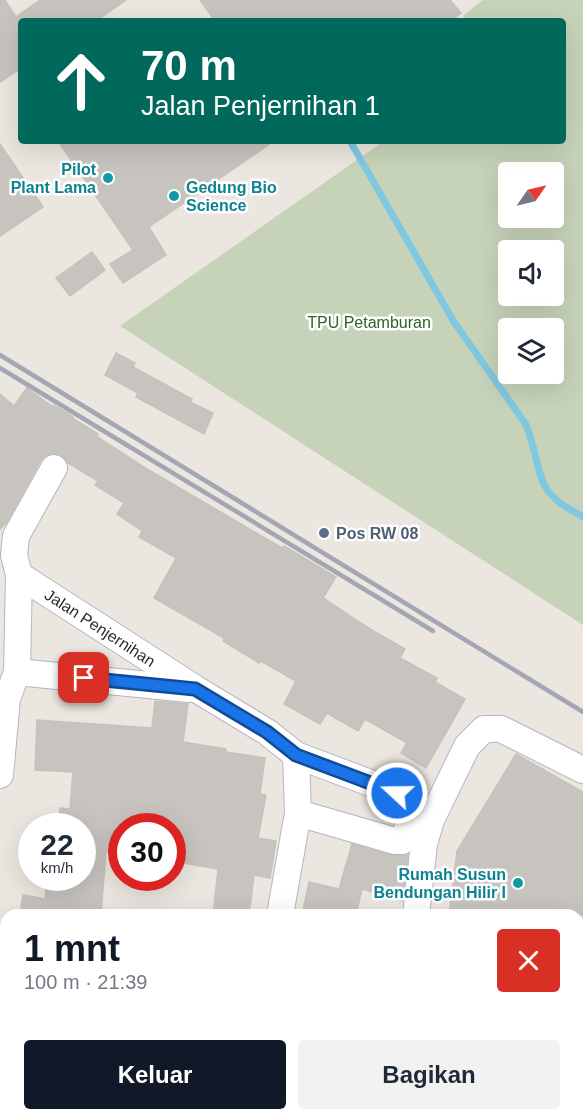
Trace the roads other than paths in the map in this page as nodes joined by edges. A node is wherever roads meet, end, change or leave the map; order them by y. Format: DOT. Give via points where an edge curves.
graph roads {
  1 [pos="54,468"];
  2 [pos="19,575"];
  3 [pos="17,672"];
  4 [pos="195,689"];
  5 [pos="296,755"];
  6 [pos="583,770"];
  7 [pos="0,775"];
  8 [pos="298,813"];
  9 [pos="281,909"];
  10 [pos="417,909"];
  1 -- 2 [label="street" via="16,536 14,555"];
  2 -- 3 [label="street"];
  2 -- 4 [label="street, Jalan Penjernihan"];
  3 -- 4 [label="street"];
  3 -- 7 [label="street" via="7,699"];
  4 -- 5 [label="street, Jalan Penjernihan" via="267,732"];
  5 -- 8 [label="street"];
  5 -- 8 [label="street, Jalan Penjernihan" via="397,793 408,805 402,841"];
  6 -- 10 [label="street" via="501,729 484,729 467,746 431,820 424,844"];
  8 -- 9 [label="street"];
}
